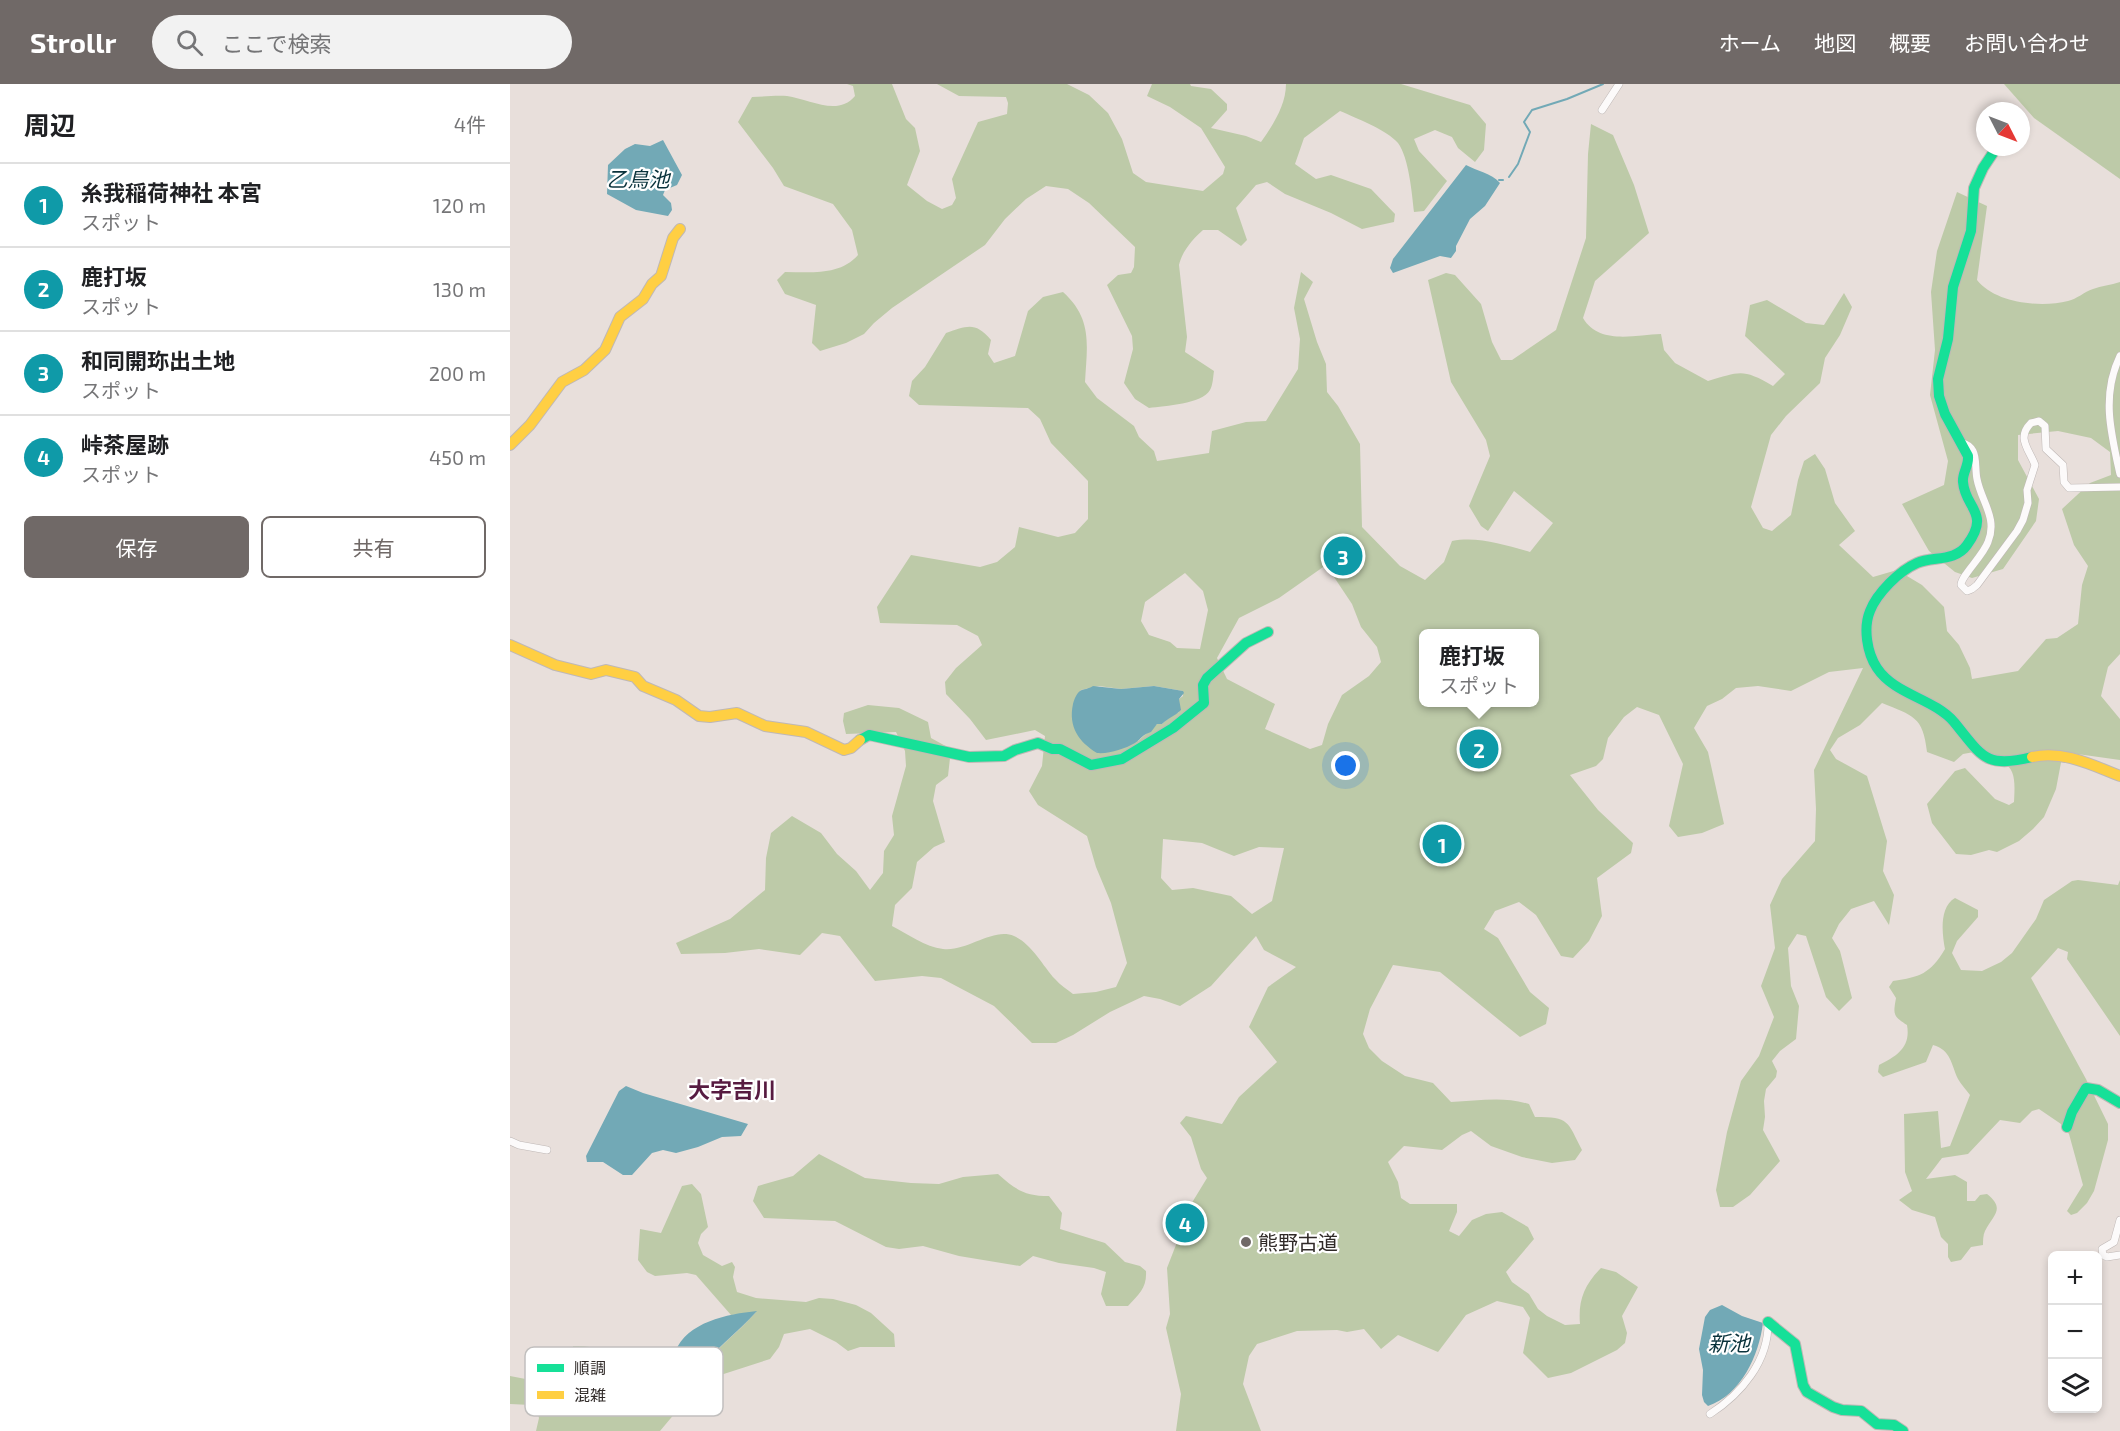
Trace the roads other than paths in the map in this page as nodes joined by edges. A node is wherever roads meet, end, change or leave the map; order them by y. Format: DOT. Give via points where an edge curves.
graph roads {
  1 [pos="1619,84"];
  2 [pos="1602,110"];
  3 [pos="1991,156"];
  4 [pos="680,229"];
  5 [pos="2120,356"];
  6 [pos="1960,443"];
  7 [pos="510,445"];
  8 [pos="2120,474"];
  9 [pos="2120,487"];
  10 [pos="1268,632"];
  11 [pos="510,645"];
  12 [pos="2120,776"];
  13 [pos="2120,1102"];
  14 [pos="2067,1127"];
  15 [pos="510,1141"];
  16 [pos="547,1150"];
  17 [pos="2120,1220"];
  18 [pos="2120,1255"];
  19 [pos="1768,1322"];
  20 [pos="1710,1414"];
  21 [pos="1903,1431"];
  1 -- 2 [label="street"];
  3 -- 6 [label="street" via="1977,182 1971,232 1953,288 1949,337 1939,375 1940,398"];
  4 -- 7 [label="street" via="660,276 643,299 620,317 605,350 584,370 562,382"];
  5 -- 8 [label="street" via="2108,407"];
  6 -- 9 [label="street" via="1974,452 1976,476 1992,530 1980,558 1962,577 1961,585 1966,591 1977,585 2023,520 2035,465 2023,440 2031,423 2039,421 2045,426 2046,449 2063,465 2064,482 2069,489"];
  6 -- 12 [label="street" via="1969,461 1963,484 1976,512 1977,523 1970,541 1957,555 1922,560 1890,583 1870,610 1867,622 1872,660 1891,682 1943,711 1989,760 2009,764 2050,755"];
  10 -- 11 [label="street" via="1246,643 1207,678 1203,685 1204,703 1189,716 1122,759 1091,765 1060,748 1038,743 1004,756 969,757 869,735 844,750 806,732 765,726 737,712 699,716 676,700 643,686 635,677 606,670 591,674 555,665"];
  13 -- 14 [label="street" via="2086,1088"];
  15 -- 16 [label="street"];
  17 -- 18 [label="street" via="2114,1242 2102,1249 2107,1257"];
  19 -- 20 [label="street" via="1765,1346 1752,1374 1731,1399"];
  19 -- 21 [label="street" via="1795,1344 1807,1392 1833,1407 1861,1412 1877,1424 1894,1425"];
}
